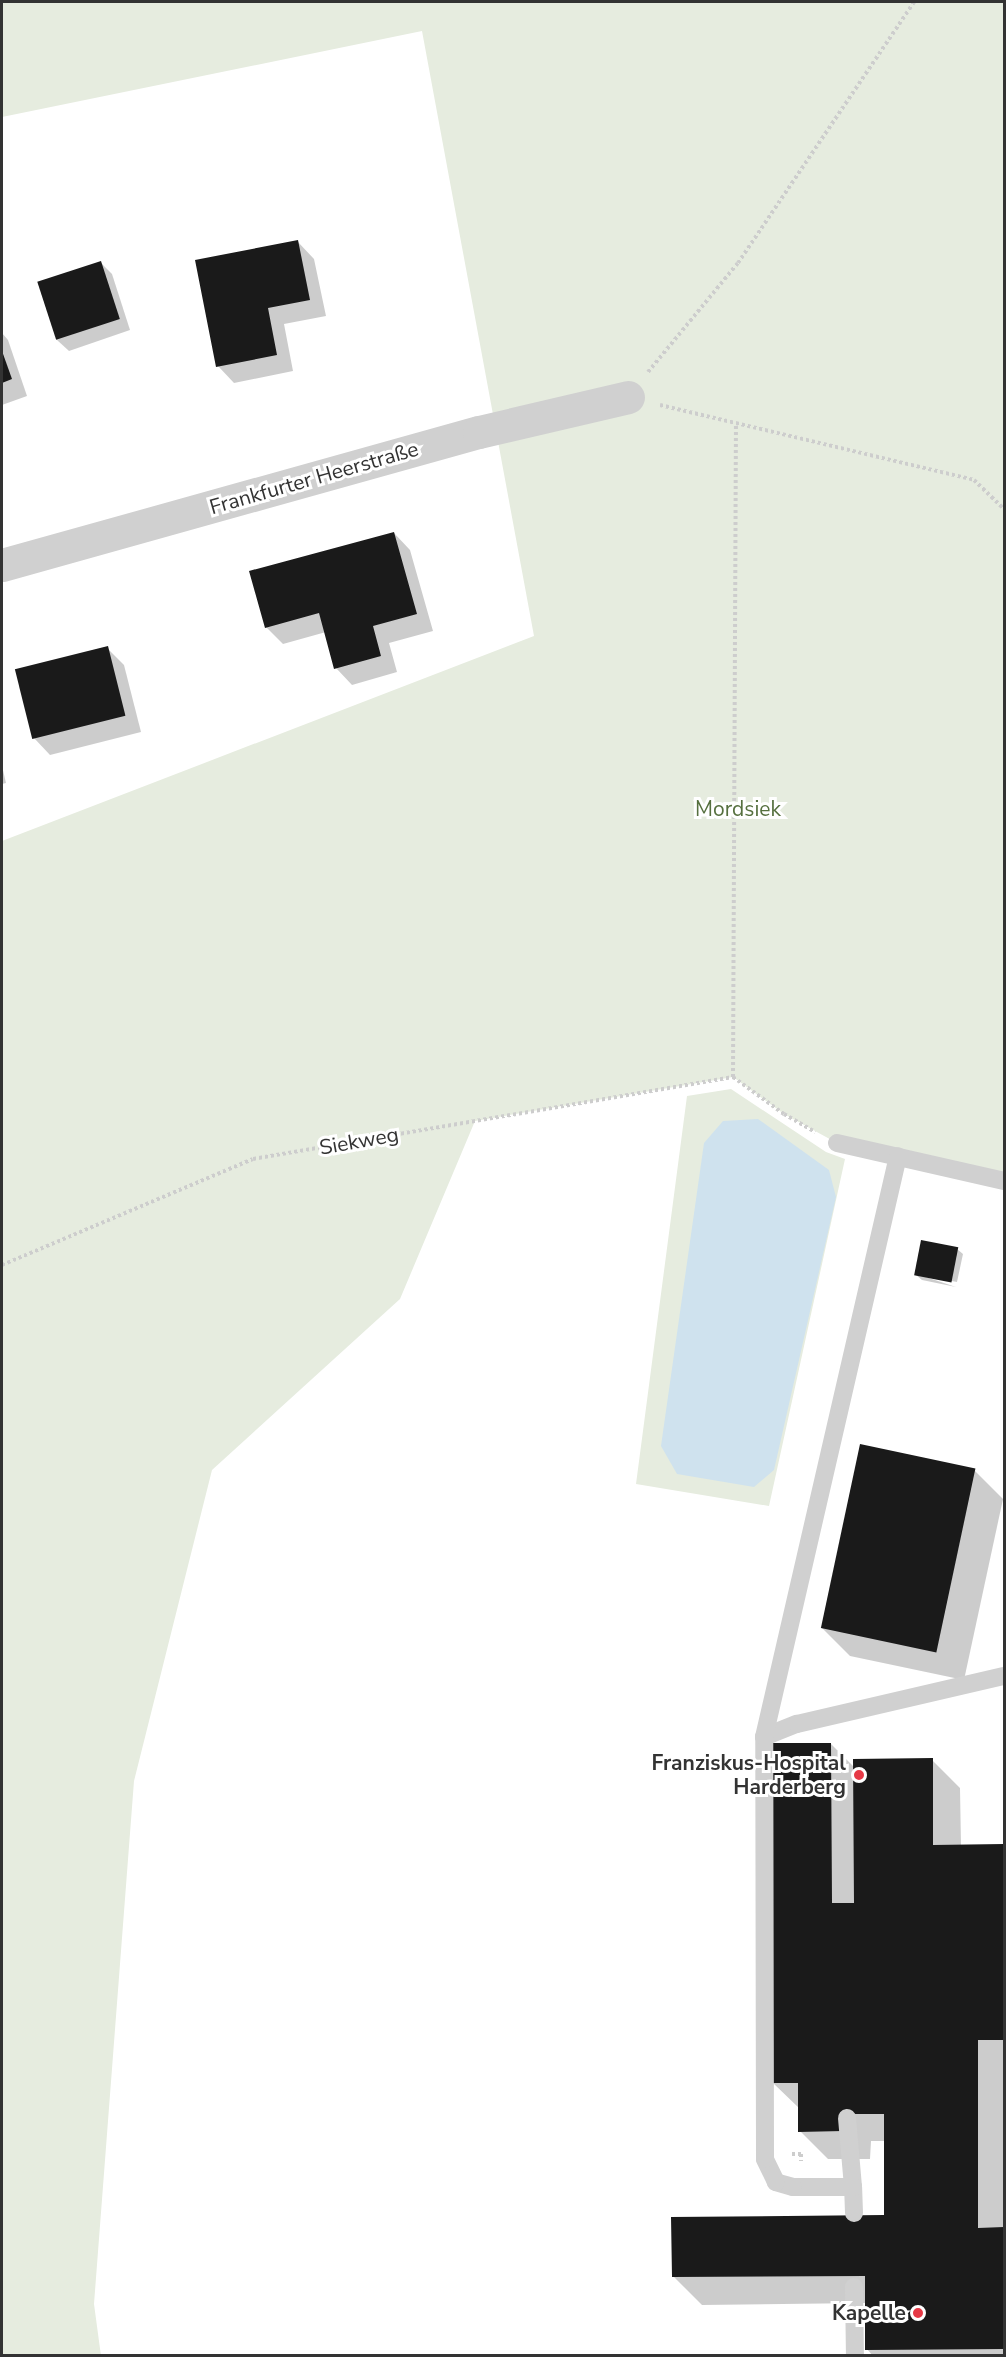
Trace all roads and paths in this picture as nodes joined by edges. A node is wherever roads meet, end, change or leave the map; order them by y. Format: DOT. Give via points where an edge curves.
graph roads {
  1 [pos="914,2"];
  2 [pos="628,397"];
  3 [pos="736,423"];
  4 [pos="1005,509"];
  5 [pos="2,565"];
  6 [pos="733,1077"];
  7 [pos="837,1143"];
  8 [pos="898,1156"];
  9 [pos="1005,1181"];
  10 [pos="2,1265"];
  11 [pos="1005,1676"];
  12 [pos="764,1737"];
  13 [pos="847,2118"];
  14 [pos="853,2187"];
  15 [pos="854,2213"];
  16 [pos="854,2287"];
  17 [pos="855,2355"];
  1 -- 2 [label="path" via="738,263"];
  2 -- 3 [label="path"];
  2 -- 5 [label="street, Frankfurter Heerstraße" via="479,432"];
  3 -- 4 [label="path" via="974,480"];
  3 -- 6 [label="path"];
  6 -- 7 [label="path" via="784,1114"];
  6 -- 10 [label="path, Siekweg" via="253,1159"];
  7 -- 8 [label="lane"];
  8 -- 9 [label="lane"];
  8 -- 12 [label="lane"];
  11 -- 12 [label="lane" via="797,1724"];
  12 -- 14 [label="lane" via="765,2159 776,2182 794,2187"];
  13 -- 14 [label="lane"];
  14 -- 15 [label="lane"];
  16 -- 17 [label="lane"];
}
